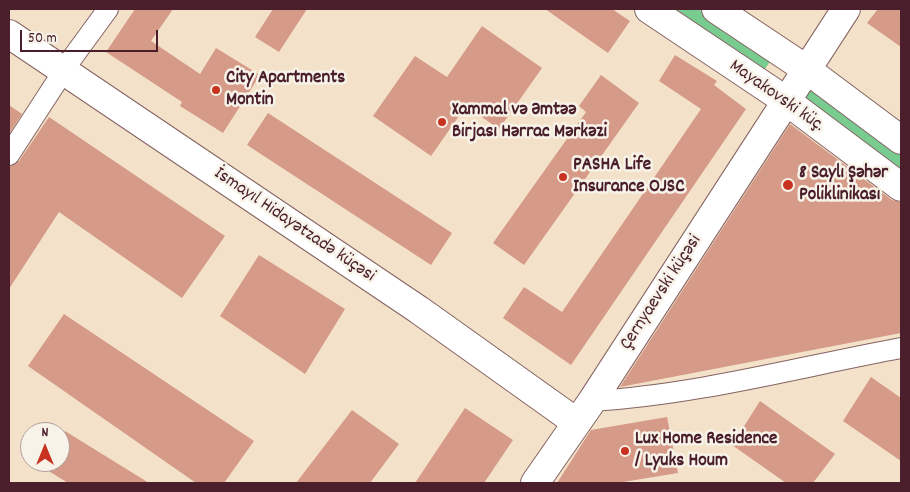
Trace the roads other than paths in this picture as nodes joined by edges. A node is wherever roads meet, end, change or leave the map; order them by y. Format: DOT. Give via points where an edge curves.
graph roads {
  1 [pos="108,9"];
  2 [pos="650,9"];
  3 [pos="716,9"];
  4 [pos="846,9"];
  5 [pos="9,34"];
  6 [pos="806,69"];
  7 [pos="64,70"];
  8 [pos="785,100"];
  9 [pos="901,140"];
  10 [pos="9,156"];
  11 [pos="901,187"];
  12 [pos="901,348"];
  13 [pos="592,401"];
  14 [pos="576,422"];
  15 [pos="535,483"];
  1 -- 7 [label="street"];
  2 -- 8 [label="street, Mayakovski küç."];
  3 -- 6 [label="street, Mayakovski küç."];
  4 -- 6 [label="street, Çernyaevski küçəsi"];
  5 -- 7 [label="street, İsmayıl Hidayətzadə küçəsi"];
  6 -- 8 [label="street, Çernyaevski küçəsi"];
  6 -- 9 [label="street, Mayakovski küç."];
  7 -- 10 [label="street"];
  7 -- 14 [label="street, İsmayıl Hidayətzadə küçəsi" via="419,310"];
  8 -- 11 [label="street, Mayakovski küç."];
  8 -- 13 [label="street, Çernyaevski küçəsi"];
  12 -- 13 [label="street" via="724,383"];
  13 -- 14 [label="street, Çernyaevski küçəsi"];
  14 -- 15 [label="street, Çernyaevski küçəsi"];
}
